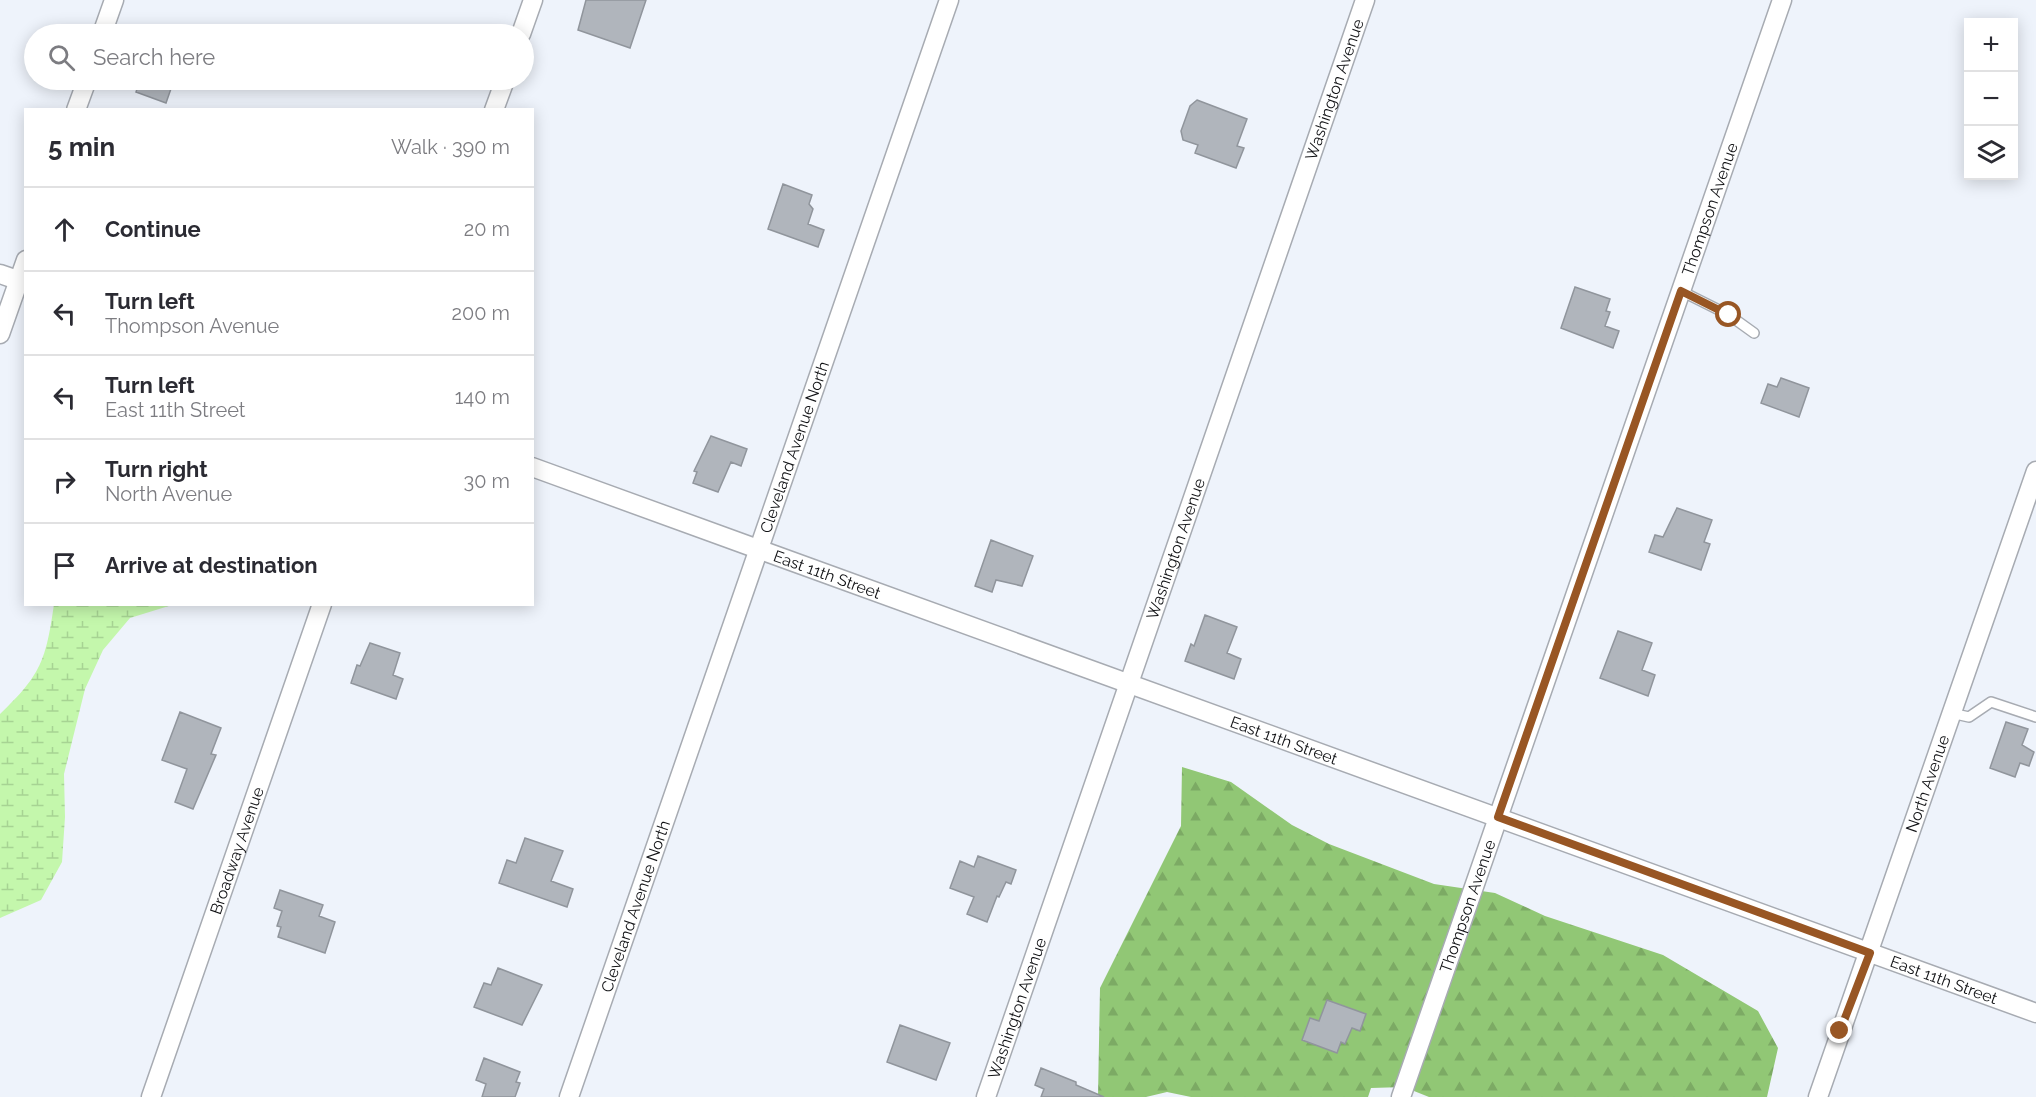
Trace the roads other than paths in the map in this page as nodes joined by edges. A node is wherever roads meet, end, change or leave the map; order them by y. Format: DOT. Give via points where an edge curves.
graph roads {
  1 [pos="114,0"];
  2 [pos="533,0"];
  3 [pos="949,0"];
  4 [pos="1365,0"];
  5 [pos="1782,0"];
  6 [pos="106,24"];
  7 [pos="525,24"];
  8 [pos="83,90"];
  9 [pos="501,90"];
  10 [pos="77,108"];
  11 [pos="495,108"];
  12 [pos="0,274"];
  13 [pos="22,282"];
  14 [pos="1681,291"];
  15 [pos="1754,333"];
  16 [pos="0,334"];
  17 [pos="534,468"];
  18 [pos="2036,471"];
  19 [pos="759,549"];
  20 [pos="321,606"];
  21 [pos="1129,684"];
  22 [pos="1951,713"];
  23 [pos="2036,717"];
  24 [pos="1498,817"];
  25 [pos="1870,953"];
  26 [pos="2036,1012"];
  27 [pos="151,1097"];
  28 [pos="569,1097"];
  29 [pos="986,1097"];
  30 [pos="1401,1097"];
  31 [pos="1818,1097"];
  1 -- 6 [label="street"];
  2 -- 7 [label="street"];
  3 -- 19 [label="street, Cleveland Avenue North"];
  4 -- 21 [label="street, Washington Avenue"];
  5 -- 14 [label="street, Thompson Avenue"];
  8 -- 10 [label="street"];
  9 -- 11 [label="street"];
  12 -- 13 [label="street"];
  13 -- 16 [label="street"];
  14 -- 15 [label="lane" via="1729,315"];
  14 -- 24 [label="street, Thompson Avenue"];
  17 -- 19 [label="street, East 11th Street"];
  18 -- 22 [label="street, North Avenue"];
  19 -- 21 [label="street, East 11th Street"];
  19 -- 28 [label="street, Cleveland Avenue North"];
  20 -- 27 [label="street, Broadway Avenue"];
  21 -- 24 [label="street, East 11th Street"];
  21 -- 29 [label="street, Washington Avenue"];
  22 -- 23 [label="lane" via="1969,717 1991,702"];
  22 -- 25 [label="street, North Avenue"];
  24 -- 25 [label="street, East 11th Street"];
  24 -- 30 [label="street, Thompson Avenue"];
  25 -- 26 [label="street, East 11th Street"];
  25 -- 31 [label="street, North Avenue"];
}
